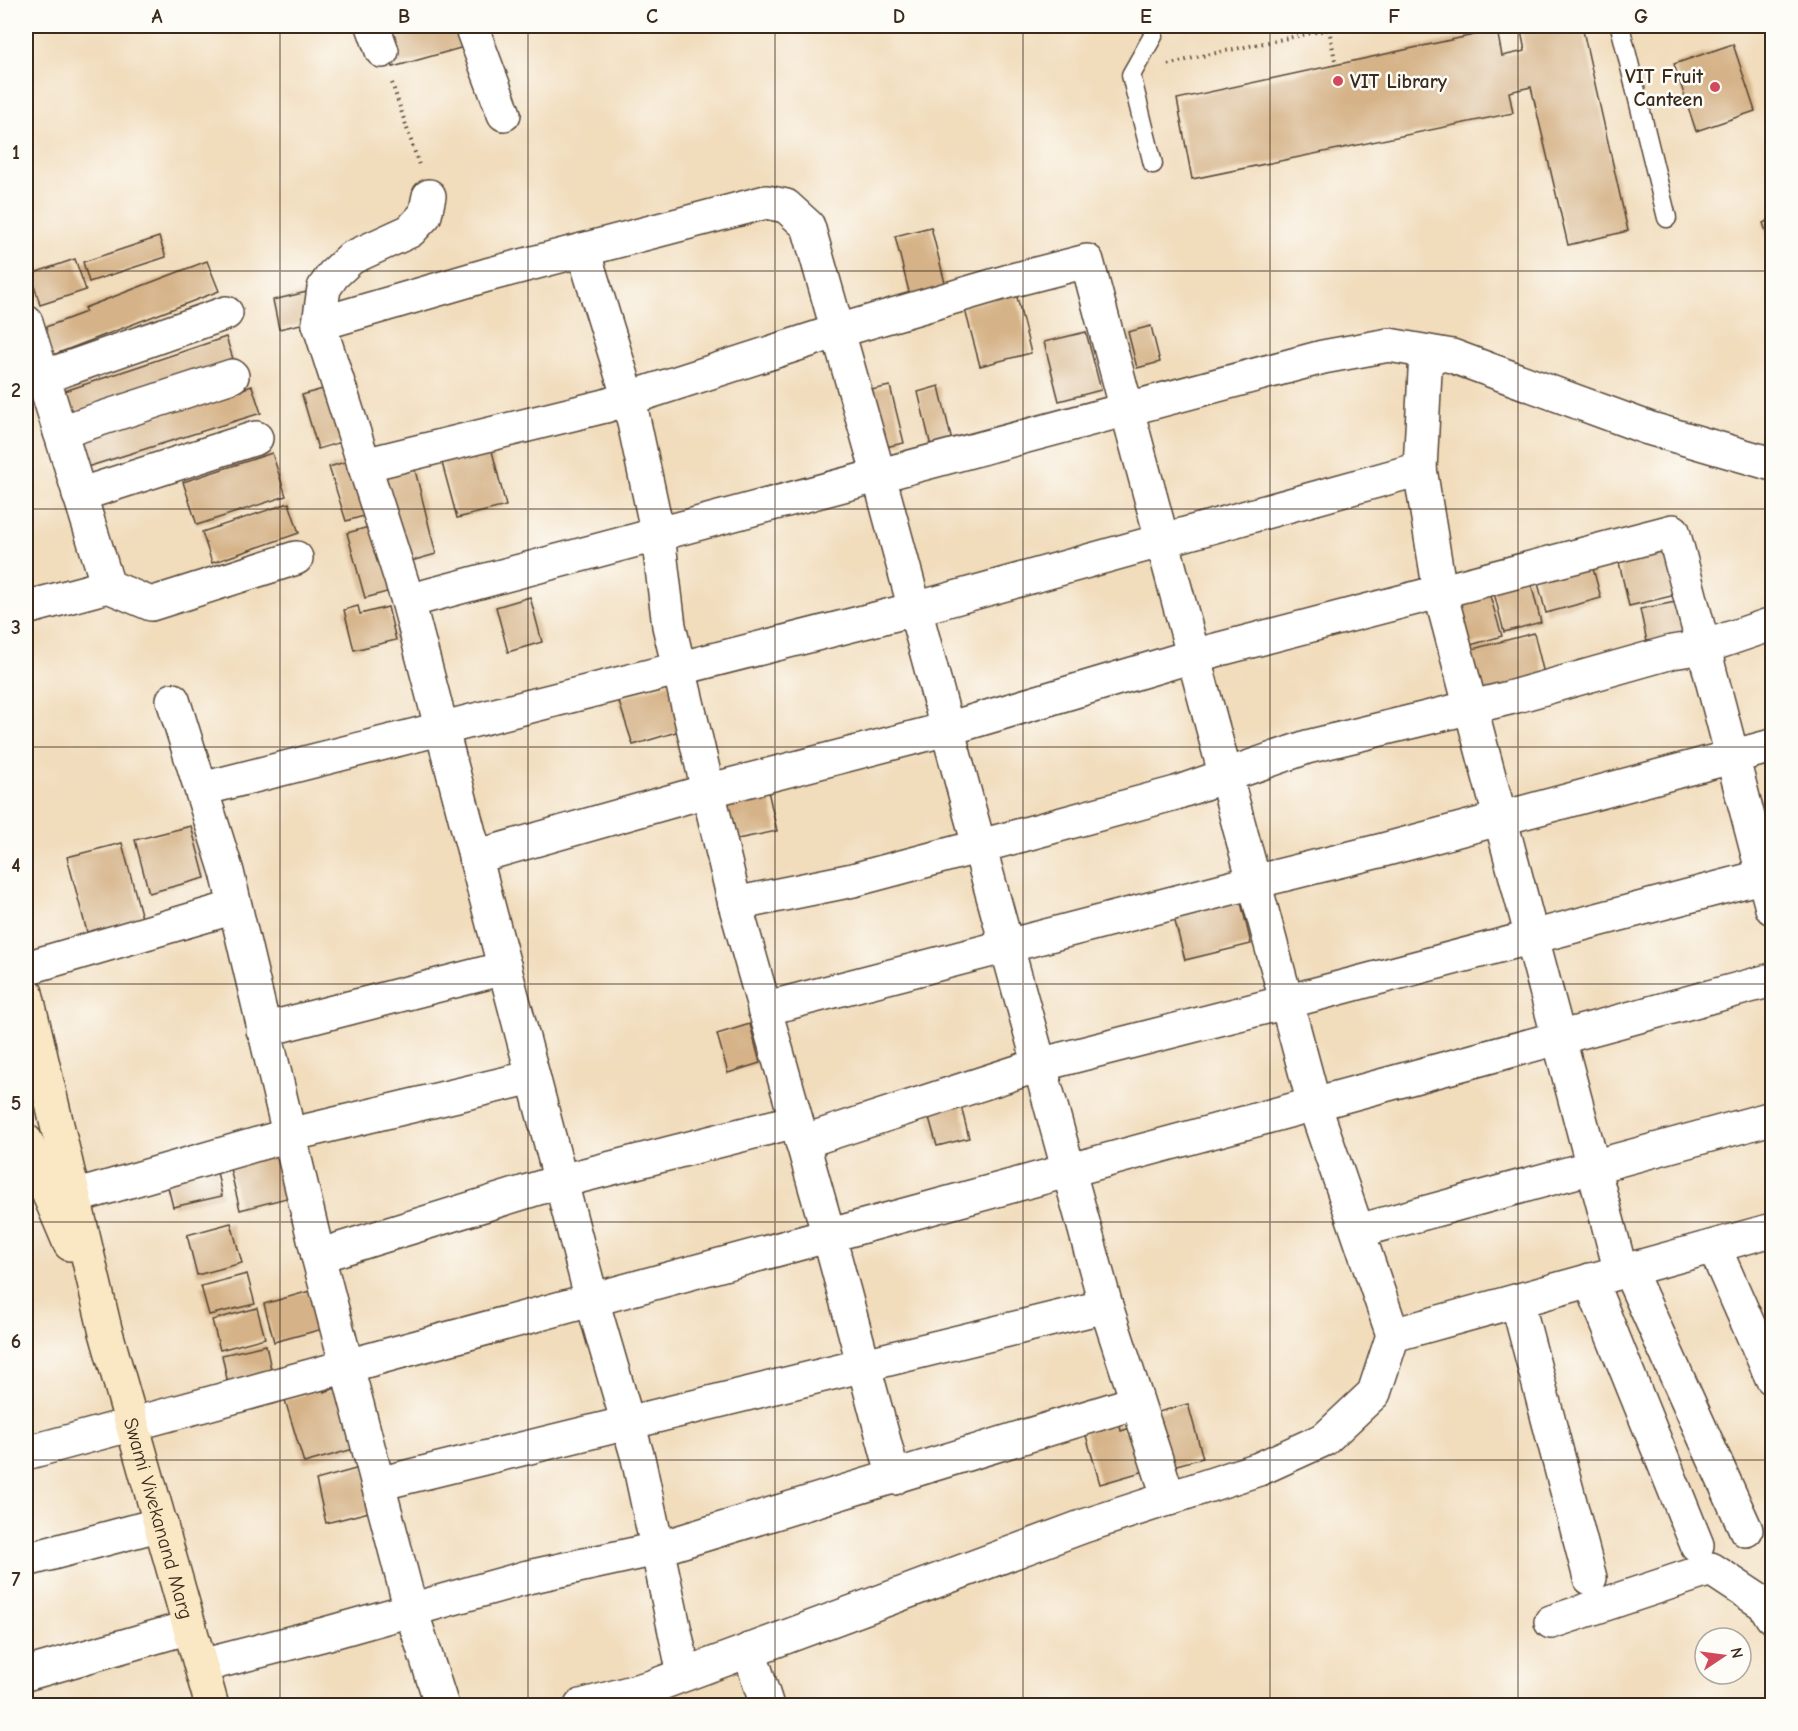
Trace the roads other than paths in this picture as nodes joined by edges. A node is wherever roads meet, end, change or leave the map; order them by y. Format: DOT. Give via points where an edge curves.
graph roads {
  1 [pos="471,26"];
  2 [pos="1153,26"];
  3 [pos="1620,26"];
  4 [pos="504,114"];
  5 [pos="1153,164"];
  6 [pos="429,196"];
  7 [pos="1667,218"];
  8 [pos="583,250"];
  9 [pos="226,313"];
  10 [pos="26,322"];
  11 [pos="319,324"];
  12 [pos="838,331"];
  13 [pos="1426,352"];
  14 [pos="232,376"];
  15 [pos="43,377"];
  16 [pos="629,399"];
  17 [pos="1126,409"];
  18 [pos="60,432"];
  19 [pos="256,438"];
  20 [pos="1773,464"];
  21 [pos="364,465"];
  22 [pos="1420,469"];
  23 [pos="879,476"];
  24 [pos="79,495"];
  25 [pos="658,535"];
  26 [pos="1161,540"];
  27 [pos="296,558"];
  28 [pos="108,586"];
  29 [pos="1440,592"];
  30 [pos="408,602"];
  31 [pos="26,608"];
  32 [pos="915,609"];
  33 [pos="1773,624"];
  34 [pos="1704,647"];
  35 [pos="1193,656"];
  36 [pos="679,669"];
  37 [pos="173,700"];
  38 [pos="1470,707"];
  39 [pos="441,729"];
  40 [pos="947,729"];
  41 [pos="1773,746"];
  42 [pos="1733,756"];
  43 [pos="1225,776"];
  44 [pos="202,789"];
  45 [pos="707,791"];
  46 [pos="1499,819"];
  47 [pos="979,846"];
  48 [pos="476,857"];
  49 [pos="1768,875"];
  50 [pos="1254,882"];
  51 [pos="735,904"];
  52 [pos="235,907"];
  53 [pos="1773,908"];
  54 [pos="1531,937"];
  55 [pos="1006,946"];
  56 [pos="26,968"];
  57 [pos="505,968"];
  58 [pos="1773,980"];
  59 [pos="26,993"];
  60 [pos="1286,1002"];
  61 [pos="764,1009"];
  62 [pos="263,1030"];
  63 [pos="1558,1038"];
  64 [pos="1039,1065"];
  65 [pos="533,1077"];
  66 [pos="1314,1104"];
  67 [pos="1773,1119"];
  68 [pos="799,1132"];
  69 [pos="289,1135"];
  70 [pos="26,1141"];
  71 [pos="1593,1167"];
  72 [pos="1068,1171"];
  73 [pos="561,1181"];
  74 [pos="74,1197"];
  75 [pos="1773,1230"];
  76 [pos="1358,1231"];
  77 [pos="829,1236"];
  78 [pos="1714,1246"];
  79 [pos="318,1256"];
  80 [pos="1613,1274"];
  81 [pos="592,1300"];
  82 [pos="1517,1301"];
  83 [pos="1106,1306"];
  84 [pos="105,1329"];
  85 [pos="1394,1335"];
  86 [pos="348,1366"];
  87 [pos="864,1366"];
  88 [pos="1773,1378"];
  89 [pos="1137,1402"];
  90 [pos="627,1423"];
  91 [pos="132,1424"];
  92 [pos="26,1453"];
  93 [pos="894,1478"];
  94 [pos="378,1484"];
  95 [pos="1169,1499"];
  96 [pos="161,1524"];
  97 [pos="1746,1530"];
  98 [pos="1697,1545"];
  99 [pos="657,1550"];
  100 [pos="26,1560"];
  101 [pos="1590,1578"];
  102 [pos="411,1610"];
  103 [pos="1773,1617"];
  104 [pos="1551,1622"];
  105 [pos="190,1627"];
  106 [pos="749,1650"];
  107 [pos="201,1666"];
  108 [pos="26,1674"];
  109 [pos="684,1674"];
  110 [pos="654,1696"];
  111 [pos="213,1706"];
  112 [pos="442,1706"];
  113 [pos="581,1706"];
  114 [pos="767,1706"];
  1 -- 4 [label="street"];
  2 -- 5 [label="lane" via="1153,36 1131,75"];
  3 -- 7 [label="lane"];
  6 -- 11 [label="street" via="425,215 410,231 351,258 333,275 324,288"];
  8 -- 11 [label="street"];
  8 -- 12 [label="street" via="766,202 786,206 807,226"];
  8 -- 16 [label="street"];
  9 -- 15 [label="street"];
  10 -- 15 [label="street"];
  11 -- 21 [label="street"];
  12 -- 16 [label="street"];
  12 -- 17 [label="street" via="1087,261"];
  12 -- 23 [label="street"];
  13 -- 17 [label="street" via="1389,345 1323,357"];
  13 -- 20 [label="street" via="1452,356 1648,428"];
  13 -- 22 [label="street"];
  14 -- 18 [label="street"];
  15 -- 18 [label="street"];
  16 -- 21 [label="street"];
  16 -- 25 [label="street"];
  17 -- 23 [label="street"];
  17 -- 26 [label="street"];
  18 -- 24 [label="street"];
  19 -- 24 [label="street"];
  21 -- 30 [label="street"];
  22 -- 26 [label="street"];
  22 -- 29 [label="street"];
  23 -- 25 [label="street"];
  23 -- 32 [label="street"];
  24 -- 28 [label="street"];
  25 -- 30 [label="street"];
  25 -- 36 [label="street" via="669,626"];
  26 -- 32 [label="street"];
  26 -- 35 [label="street"];
  27 -- 28 [label="street" via="151,604"];
  28 -- 31 [label="street"];
  29 -- 34 [label="street" via="1673,531"];
  29 -- 35 [label="street"];
  29 -- 38 [label="street"];
  30 -- 39 [label="street"];
  32 -- 36 [label="street"];
  32 -- 40 [label="street"];
  33 -- 34 [label="street"];
  34 -- 38 [label="street" via="1672,652"];
  34 -- 42 [label="street"];
  35 -- 40 [label="street"];
  35 -- 43 [label="street"];
  36 -- 39 [label="street"];
  36 -- 45 [label="street"];
  37 -- 44 [label="street"];
  38 -- 43 [label="street" via="1307,747"];
  38 -- 46 [label="street"];
  39 -- 44 [label="street"];
  39 -- 48 [label="street"];
  40 -- 45 [label="street"];
  40 -- 47 [label="street"];
  41 -- 42 [label="street"];
  42 -- 46 [label="street"];
  42 -- 49 [label="street"];
  43 -- 47 [label="street"];
  43 -- 50 [label="street"];
  44 -- 52 [label="street"];
  45 -- 48 [label="street"];
  45 -- 51 [label="street"];
  46 -- 50 [label="street"];
  46 -- 54 [label="street"];
  47 -- 51 [label="street" via="853,880"];
  47 -- 55 [label="street"];
  48 -- 57 [label="street"];
  49 -- 53 [label="street"];
  49 -- 54 [label="street"];
  50 -- 55 [label="street"];
  50 -- 60 [label="street"];
  51 -- 61 [label="street"];
  52 -- 56 [label="street"];
  52 -- 62 [label="street"];
  54 -- 60 [label="street"];
  54 -- 63 [label="street"];
  55 -- 61 [label="street"];
  55 -- 64 [label="street"];
  57 -- 62 [label="street"];
  57 -- 65 [label="street"];
  58 -- 63 [label="street"];
  59 -- 74 [label="main road, Swami Vivekanand Marg"];
  60 -- 64 [label="street"];
  60 -- 66 [label="street"];
  61 -- 68 [label="street"];
  62 -- 69 [label="street"];
  63 -- 66 [label="street"];
  63 -- 71 [label="street"];
  64 -- 68 [label="street"];
  64 -- 72 [label="street"];
  65 -- 69 [label="street"];
  65 -- 73 [label="street"];
  66 -- 72 [label="street"];
  66 -- 76 [label="street"];
  67 -- 71 [label="street"];
  68 -- 73 [label="street"];
  68 -- 77 [label="street"];
  69 -- 74 [label="street"];
  69 -- 79 [label="street"];
  70 -- 84 [label="main road, Swami Vivekanand Marg"];
  71 -- 76 [label="street"];
  71 -- 80 [label="street"];
  72 -- 77 [label="street"];
  72 -- 83 [label="street"];
  73 -- 79 [label="street"];
  73 -- 81 [label="street"];
  74 -- 84 [label="main road, Swami Vivekanand Marg"];
  75 -- 78 [label="street"];
  76 -- 85 [label="street"];
  77 -- 81 [label="street"];
  77 -- 87 [label="street"];
  78 -- 80 [label="street"];
  78 -- 88 [label="street"];
  79 -- 86 [label="street"];
  80 -- 82 [label="street"];
  80 -- 97 [label="street"];
  80 -- 98 [label="street"];
  81 -- 86 [label="street"];
  81 -- 90 [label="street"];
  82 -- 85 [label="street"];
  82 -- 101 [label="street"];
  83 -- 87 [label="street"];
  83 -- 89 [label="street"];
  84 -- 91 [label="main road, Swami Vivekanand Marg"];
  85 -- 95 [label="street" via="1374,1393 1325,1439 1259,1469"];
  86 -- 91 [label="street"];
  86 -- 94 [label="street"];
  87 -- 90 [label="street"];
  87 -- 93 [label="street"];
  89 -- 93 [label="street"];
  89 -- 95 [label="street"];
  90 -- 94 [label="street"];
  90 -- 99 [label="street"];
  91 -- 92 [label="street"];
  91 -- 96 [label="main road, Swami Vivekanand Marg"];
  93 -- 99 [label="street"];
  94 -- 102 [label="street"];
  95 -- 106 [label="street" via="1084,1526"];
  96 -- 100 [label="street"];
  96 -- 105 [label="main road, Swami Vivekanand Marg"];
  99 -- 102 [label="street" via="528,1577"];
  99 -- 109 [label="street"];
  102 -- 107 [label="street"];
  102 -- 112 [label="street"];
  103 -- 104 [label="street" via="1764,1604 1712,1569"];
  105 -- 107 [label="main road, Swami Vivekanand Marg"];
  105 -- 108 [label="street"];
  106 -- 109 [label="street"];
  106 -- 114 [label="street"];
  107 -- 111 [label="main road, Swami Vivekanand Marg"];
  109 -- 110 [label="street"];
  110 -- 113 [label="street"];
}
